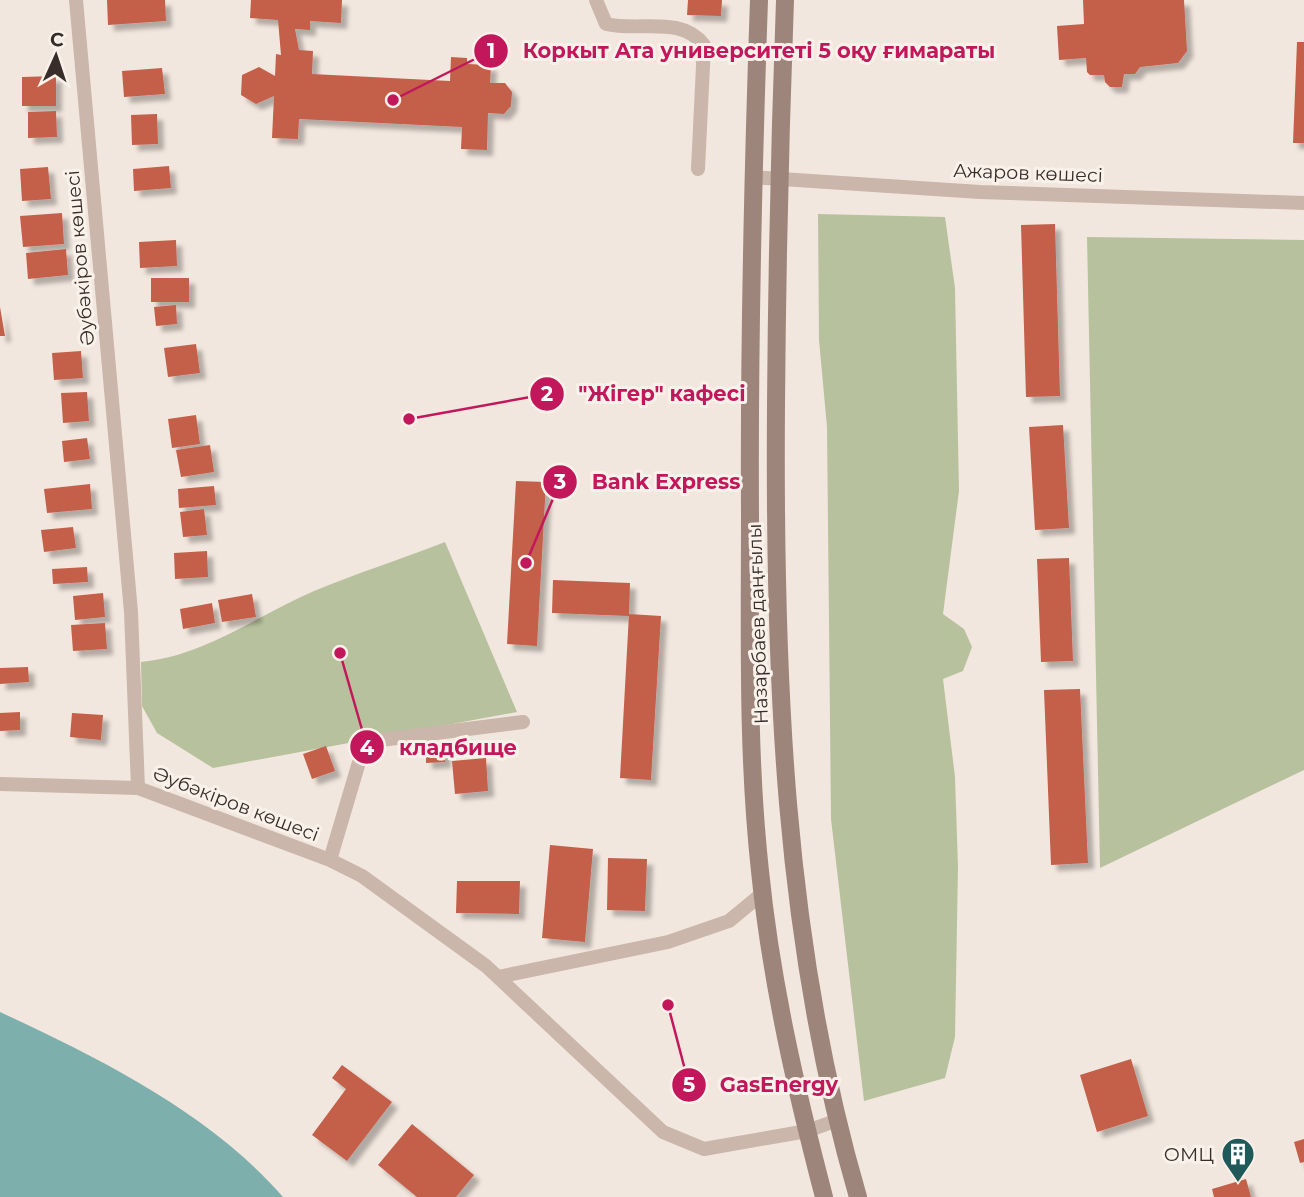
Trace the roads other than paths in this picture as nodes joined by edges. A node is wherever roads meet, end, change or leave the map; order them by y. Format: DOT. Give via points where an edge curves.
graph roads {
  1 [pos="76,0"];
  2 [pos="596,0"];
  3 [pos="759,0"];
  4 [pos="785,0"];
  5 [pos="698,169"];
  6 [pos="752,177"];
  7 [pos="778,177"];
  8 [pos="1304,202"];
  9 [pos="523,722"];
  10 [pos="0,784"];
  11 [pos="138,788"];
  12 [pos="330,860"];
  13 [pos="762,893"];
  14 [pos="498,976"];
  15 [pos="835,1121"];
  16 [pos="807,1131"];
  17 [pos="824,1197"];
  18 [pos="858,1197"];
  1 -- 11 [label="street, Әубәкіров көшесі" via="131,612"];
  2 -- 5 [label="street" via="606,24 678,27 694,33 704,45"];
  3 -- 6 [label="main road, Назарбаев даңғылы"];
  4 -- 7 [label="main road, Назарбаев даңғылы"];
  6 -- 7 [label="street, Ажаров көшесі"];
  6 -- 13 [label="main road, Назарбаев даңғылы" via="750,738"];
  7 -- 8 [label="street, Ажаров көшесі" via="980,192"];
  7 -- 15 [label="main road, Назарбаев даңғылы" via="775,519 779,669 792,869"];
  9 -- 12 [label="street" via="365,742"];
  10 -- 11 [label="street"];
  11 -- 12 [label="street, Әубәкіров көшесі"];
  12 -- 14 [label="street, Әубәкіров көшесі" via="362,876"];
  13 -- 14 [label="street" via="729,922 668,942"];
  13 -- 16 [label="main road, Назарбаев даңғылы"];
  14 -- 16 [label="street, Әубәкіров көшесі" via="663,1132 685,1144 704,1150"];
  15 -- 16 [label="street, Әубәкіров көшесі"];
  15 -- 18 [label="main road, Назарбаев даңғылы"];
  16 -- 17 [label="main road, Назарбаев даңғылы"];
}
